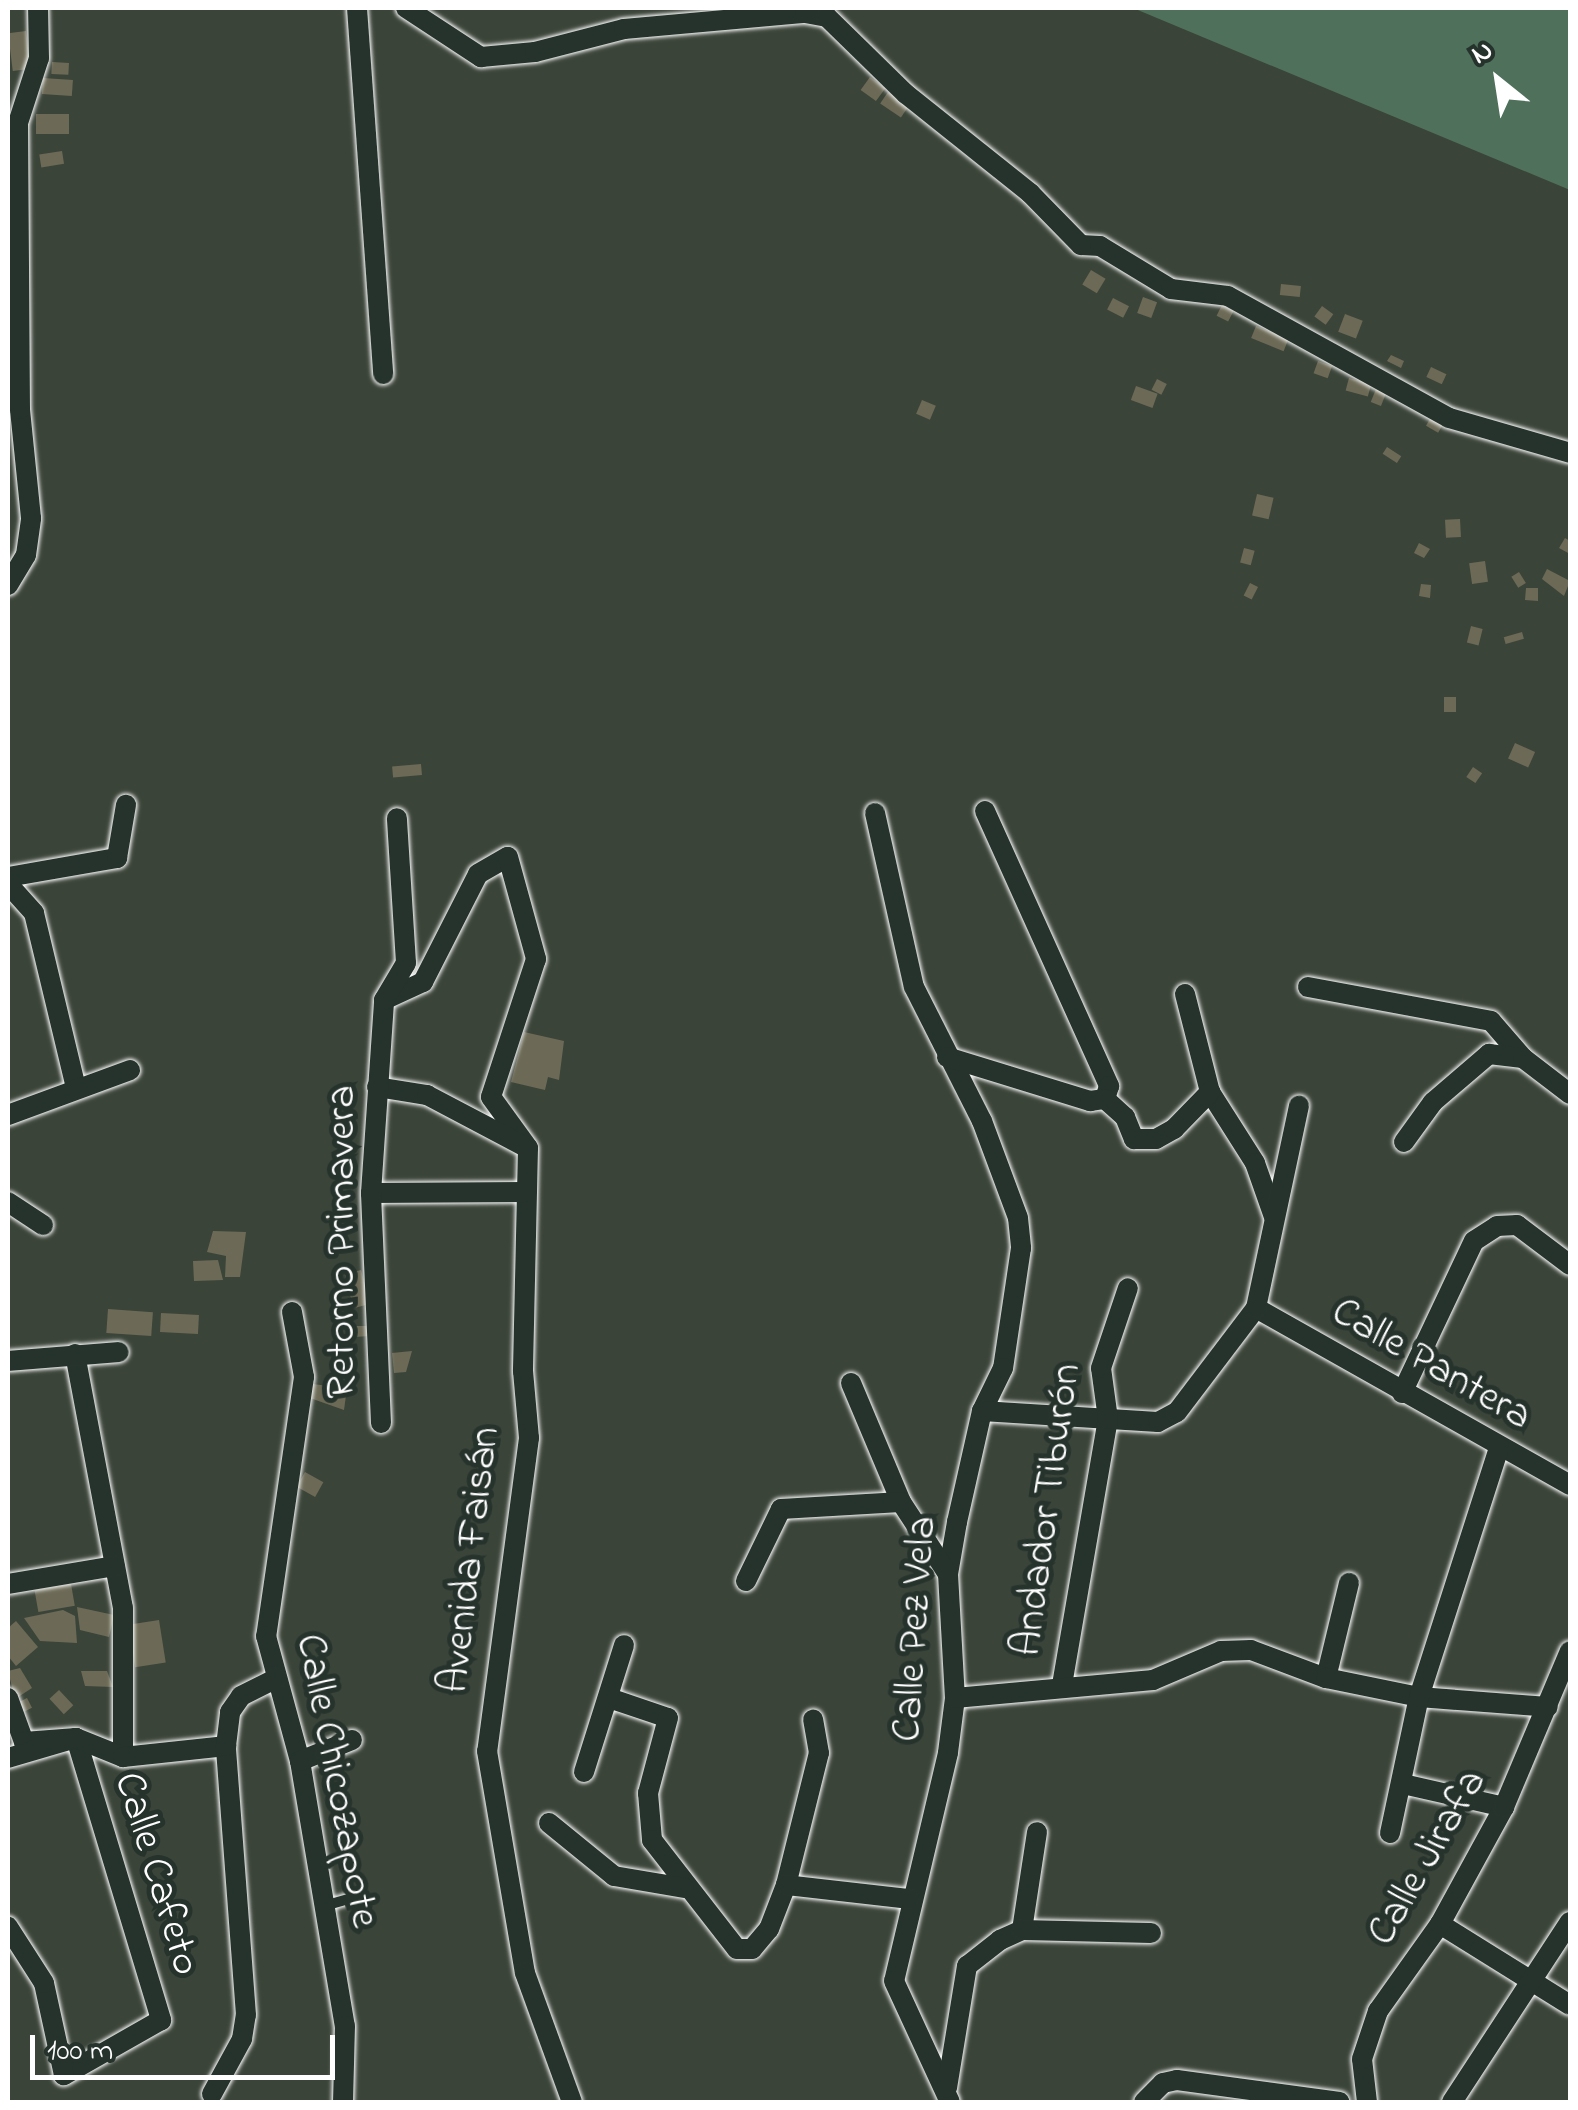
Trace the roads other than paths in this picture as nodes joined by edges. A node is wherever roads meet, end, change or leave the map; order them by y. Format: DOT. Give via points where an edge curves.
graph roads {
  1 [pos="38,8"];
  2 [pos="356,8"];
  3 [pos="406,8"];
  4 [pos="15,99"];
  5 [pos="383,374"];
  6 [pos="14,410"];
  7 [pos="1570,453"];
  8 [pos="8,585"];
  9 [pos="126,805"];
  10 [pos="985,811"];
  11 [pos="874,813"];
  12 [pos="397,818"];
  13 [pos="8,881"];
  14 [pos="1308,987"];
  15 [pos="1185,994"];
  16 [pos="384,1000"];
  17 [pos="947,1057"];
  18 [pos="1523,1058"];
  19 [pos="130,1070"];
  20 [pos="377,1087"];
  21 [pos="76,1088"];
  22 [pos="1210,1092"];
  23 [pos="1570,1094"];
  24 [pos="1105,1099"];
  25 [pos="1299,1106"];
  26 [pos="8,1115"];
  27 [pos="1404,1142"];
  28 [pos="528,1148"];
  29 [pos="524,1192"];
  30 [pos="371,1194"];
  31 [pos="8,1202"];
  32 [pos="1275,1218"];
  33 [pos="43,1224"];
  34 [pos="1570,1265"];
  35 [pos="1128,1288"];
  36 [pos="1256,1308"];
  37 [pos="292,1312"];
  38 [pos="119,1352"];
  39 [pos="75,1354"];
  40 [pos="8,1361"];
  41 [pos="851,1383"];
  42 [pos="1402,1393"];
  43 [pos="982,1411"];
  44 [pos="1108,1420"];
  45 [pos="381,1423"];
  46 [pos="1499,1448"];
  47 [pos="1570,1486"];
  48 [pos="901,1502"];
  49 [pos="114,1566"];
  50 [pos="948,1574"];
  51 [pos="746,1582"];
  52 [pos="1349,1583"];
  53 [pos="8,1584"];
  54 [pos="624,1645"];
  55 [pos="1570,1652"];
  56 [pos="277,1678"];
  57 [pos="1326,1678"];
  58 [pos="1062,1685"];
  59 [pos="1419,1697"];
  60 [pos="8,1698"];
  61 [pos="609,1698"];
  62 [pos="955,1698"];
  63 [pos="1548,1707"];
  64 [pos="813,1720"];
  65 [pos="76,1738"];
  66 [pos="352,1740"];
  67 [pos="226,1746"];
  68 [pos="123,1757"];
  69 [pos="8,1758"];
  70 [pos="300,1761"];
  71 [pos="584,1772"];
  72 [pos="1403,1784"];
  73 [pos="1504,1807"];
  74 [pos="549,1823"];
  75 [pos="1037,1832"];
  76 [pos="1390,1833"];
  77 [pos="786,1885"];
  78 [pos="684,1888"];
  79 [pos="352,1898"];
  80 [pos="908,1899"];
  81 [pos="323,1906"];
  82 [pos="1570,1922"];
  83 [pos="1440,1924"];
  84 [pos="8,1927"];
  85 [pos="1022,1930"];
  86 [pos="1150,1933"];
  87 [pos="1533,1983"];
  88 [pos="1570,2005"];
  89 [pos="212,2094"];
  90 [pos="949,2095"];
  91 [pos="1261,2099"];
  92 [pos="344,2102"];
  93 [pos="572,2102"];
  94 [pos="1144,2102"];
  95 [pos="1340,2102"];
  96 [pos="1367,2102"];
  97 [pos="1452,2102"];
  1 -- 4 [label="street" via="38,58"];
  2 -- 5 [label="street"];
  3 -- 7 [label="street" via="481,57 535,52 624,29 805,12 827,17 1081,245 1100,246 1171,288 1228,296 1450,418"];
  4 -- 6 [label="street"];
  6 -- 8 [label="street" via="31,518 26,555"];
  9 -- 13 [label="street" via="117,858"];
  10 -- 24 [label="street" via="1109,1086"];
  11 -- 17 [label="street, Calle Pez Vela" via="914,987"];
  12 -- 16 [label="street" via="406,963"];
  13 -- 21 [label="street" via="34,913"];
  14 -- 18 [label="street" via="1492,1021"];
  15 -- 22 [label="street"];
  16 -- 20 [label="street, Retorno Primavera"];
  16 -- 28 [label="street" via="423,982 478,874 508,856 536,959 491,1097"];
  17 -- 24 [label="street" via="1090,1101"];
  17 -- 43 [label="street, Calle Pez Vela" via="982,1121 1018,1218 1022,1248 1004,1368"];
  18 -- 23 [label="street"];
  18 -- 27 [label="street" via="1489,1054 1432,1102"];
  19 -- 21 [label="street"];
  20 -- 28 [label="street" via="427,1094"];
  20 -- 30 [label="street, Retorno Primavera"];
  21 -- 26 [label="street"];
  22 -- 24 [label="street" via="1156,1139 1134,1138 1125,1116"];
  22 -- 32 [label="street" via="1255,1163"];
  25 -- 32 [label="street"];
  28 -- 29 [label="street, Avenida Faisán"];
  29 -- 30 [label="street"];
  29 -- 93 [label="street, Avenida Faisán" via="529,1438 487,1751 525,1973"];
  30 -- 45 [label="street, Retorno Primavera"];
  31 -- 33 [label="street"];
  32 -- 36 [label="street"];
  34 -- 42 [label="street" via="1517,1225 1497,1226 1474,1241"];
  35 -- 44 [label="street, Andador Tiburón" via="1101,1368"];
  36 -- 42 [label="street, Calle Pantera"];
  36 -- 44 [label="street" via="1177,1412 1158,1422"];
  37 -- 56 [label="street, Calle Chicozapote" via="304,1377 266,1636"];
  38 -- 39 [label="street"];
  39 -- 40 [label="street"];
  39 -- 49 [label="street"];
  41 -- 48 [label="street"];
  42 -- 46 [label="street, Calle Pantera"];
  43 -- 44 [label="street"];
  43 -- 50 [label="street, Calle Pez Vela"];
  44 -- 58 [label="street, Andador Tiburón"];
  46 -- 47 [label="street, Calle Pantera"];
  46 -- 59 [label="street, Calle Jirafa"];
  48 -- 50 [label="street"];
  48 -- 51 [label="street" via="781,1509"];
  49 -- 53 [label="street"];
  49 -- 68 [label="street" via="123,1608"];
  50 -- 62 [label="street, Calle Pez Vela"];
  52 -- 57 [label="street"];
  54 -- 61 [label="street"];
  55 -- 63 [label="street, Calle Jirafa"];
  56 -- 67 [label="street" via="241,1696 230,1712"];
  56 -- 70 [label="street, Calle Chicozapote"];
  57 -- 58 [label="street" via="1251,1650 1221,1651 1153,1680"];
  57 -- 59 [label="street"];
  58 -- 62 [label="street"];
  59 -- 63 [label="street"];
  59 -- 72 [label="street, Calle Jirafa"];
  60 -- 65 [label="street, Calle Cafeto" via="24,1742"];
  61 -- 71 [label="street"];
  61 -- 78 [label="street" via="668,1718 648,1793 652,1840"];
  62 -- 80 [label="street, Calle Pez Vela" via="938,1801"];
  63 -- 73 [label="street, Calle Jirafa"];
  64 -- 77 [label="street" via="819,1754"];
  65 -- 68 [label="street"];
  65 -- 69 [label="street"];
  65 -- 84 [label="street, Calle Cafeto" via="161,2020 64,2075 44,1983"];
  66 -- 70 [label="street"];
  67 -- 68 [label="street"];
  67 -- 89 [label="street" via="246,2015 242,2039"];
  70 -- 81 [label="street, Calle Chicozapote"];
  72 -- 73 [label="street"];
  72 -- 76 [label="street, Calle Jirafa"];
  73 -- 83 [label="street, Calle Jirafa"];
  74 -- 78 [label="street" via="614,1876"];
  75 -- 85 [label="street"];
  77 -- 78 [label="street" via="752,1949 737,1949"];
  77 -- 80 [label="street"];
  79 -- 81 [label="lane"];
  80 -- 90 [label="street, Calle Pez Vela" via="894,1981 903,2012"];
  81 -- 92 [label="street, Calle Chicozapote" via="345,2026"];
  82 -- 87 [label="street"];
  83 -- 87 [label="street"];
  83 -- 96 [label="street, Calle Jirafa" via="1378,2011 1362,2059"];
  85 -- 86 [label="street"];
  85 -- 90 [label="street" via="967,1966"];
  87 -- 88 [label="street"];
  87 -- 97 [label="street"];
  91 -- 94 [label="street" via="1177,2080 1163,2083"];
  91 -- 95 [label="street"];
}
